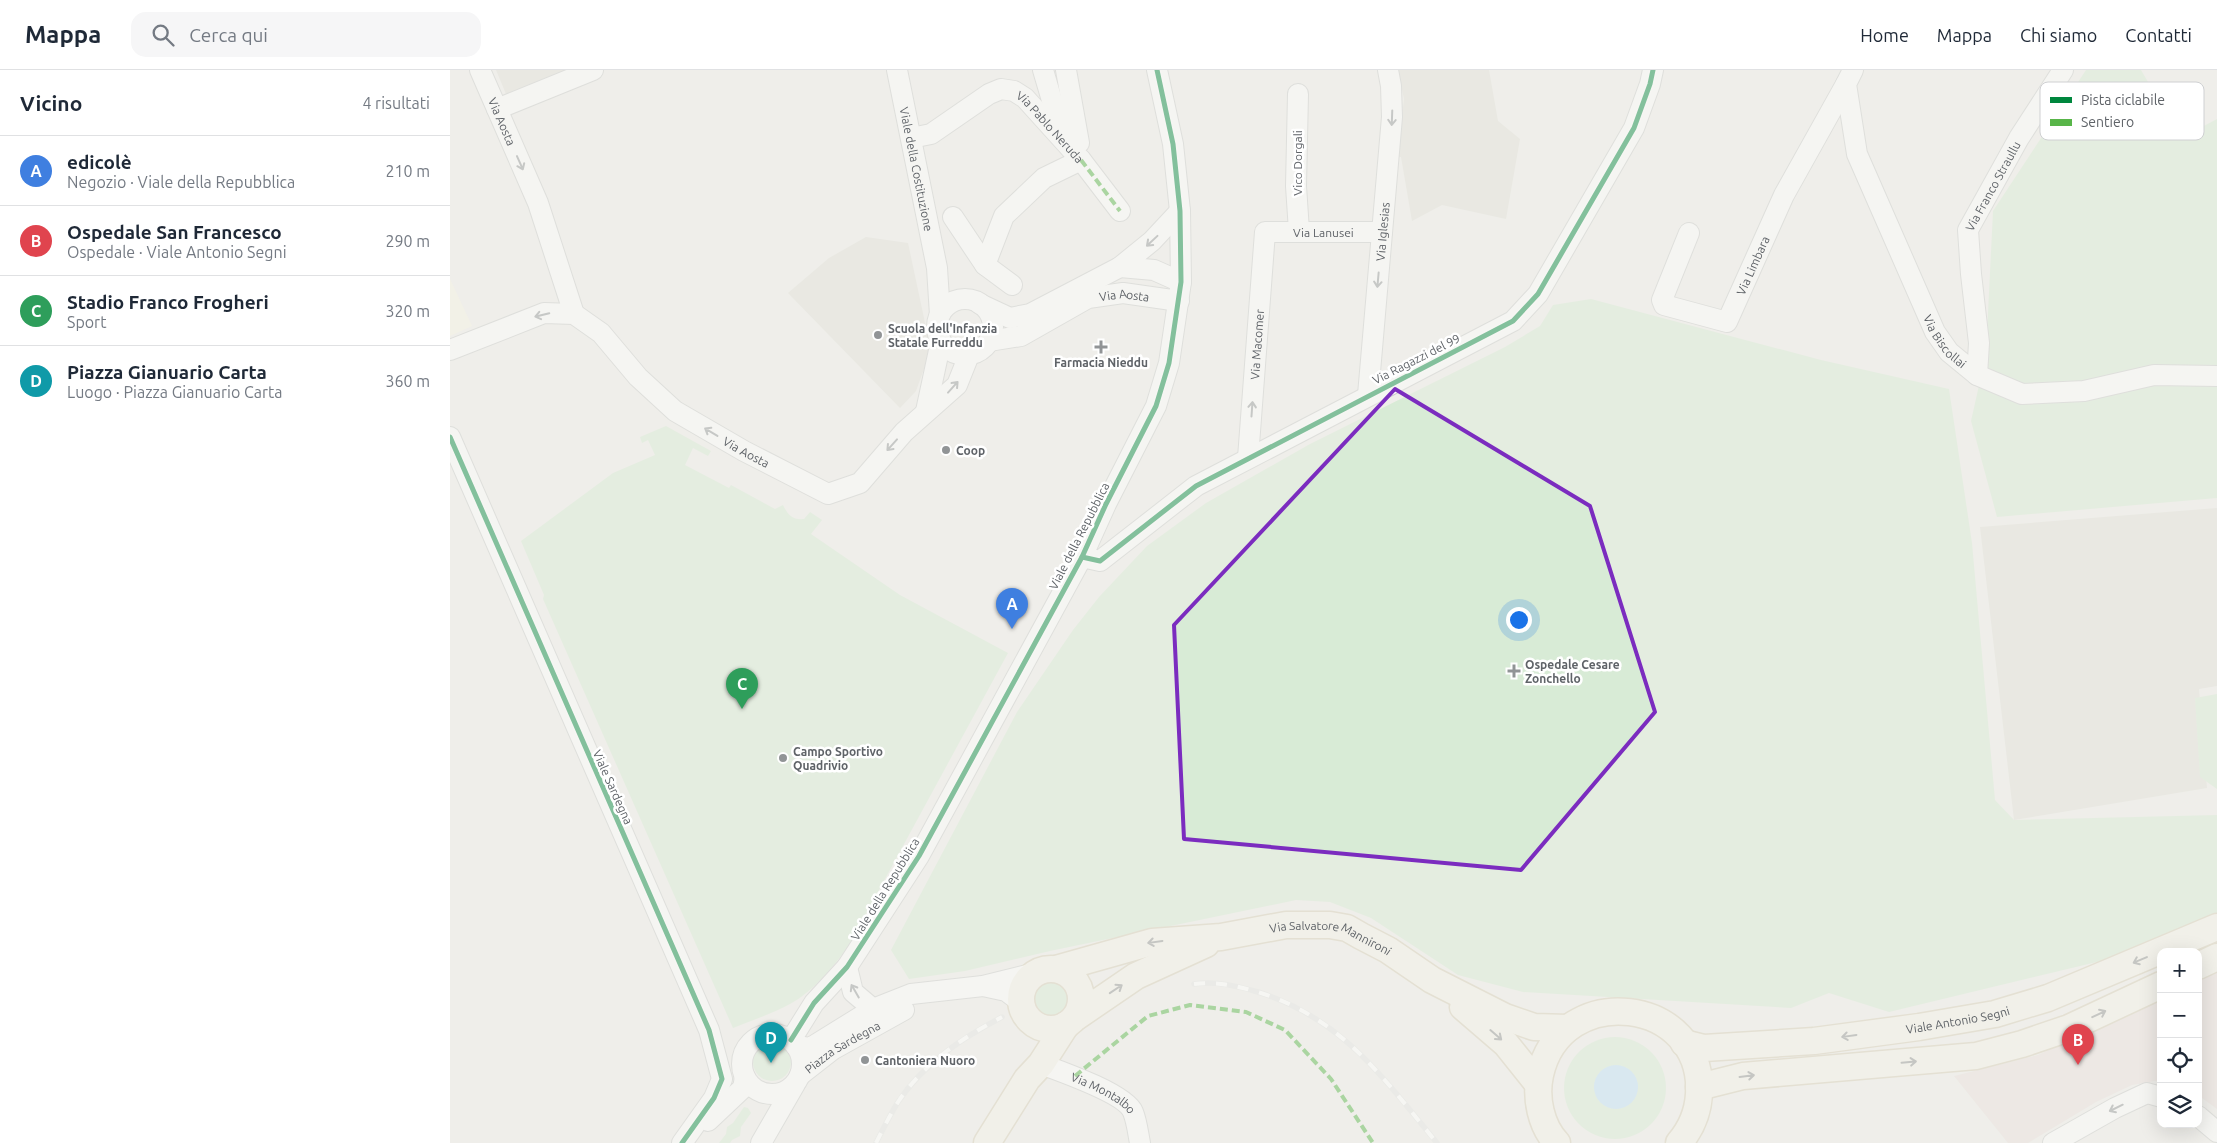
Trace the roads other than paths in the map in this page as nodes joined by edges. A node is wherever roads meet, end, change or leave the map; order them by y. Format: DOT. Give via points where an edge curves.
graph roads {
  1 [pos="480,70"];
  2 [pos="593,70"];
  3 [pos="898,70"];
  4 [pos="1043,70"];
  5 [pos="1066,70"];
  6 [pos="1157,70"];
  7 [pos="1388,70"];
  8 [pos="1653,70"];
  9 [pos="2063,70"];
  10 [pos="1850,77"];
  11 [pos="2055,82"];
  12 [pos="1298,94"];
  13 [pos="2040,106"];
  14 [pos="497,110"];
  15 [pos="911,138"];
  16 [pos="1081,160"];
  17 [pos="1180,210"];
  18 [pos="1120,211"];
  19 [pos="954,217"];
  20 [pos="1265,232"];
  21 [pos="1299,232"];
  22 [pos="1382,232"];
  23 [pos="1689,233"];
  24 [pos="985,265"];
  25 [pos="1120,267"];
  26 [pos="937,268"];
  27 [pos="1012,285"];
  28 [pos="1180,292"];
  29 [pos="975,302"];
  30 [pos="574,314"];
  31 [pos="940,315"];
  32 [pos="941,341"];
  33 [pos="989,341"];
  34 [pos="450,350"];
  35 [pos="969,355"];
  36 [pos="1976,375"];
  37 [pos="2217,376"];
  38 [pos="1368,395"];
  39 [pos="926,411"];
  40 [pos="450,437"];
  41 [pos="1248,458"];
  42 [pos="1082,557"];
  43 [pos="2217,927"];
  44 [pos="1221,937"];
  45 [pos="2217,957"];
  46 [pos="2202,964"];
  47 [pos="847,967"];
  48 [pos="1047,971"];
  49 [pos="1432,980"];
  50 [pos="983,986"];
  51 [pos="2157,987"];
  52 [pos="1024,1009"];
  53 [pos="879,1014"];
  54 [pos="1071,1021"];
  55 [pos="1568,1028"];
  56 [pos="709,1030"];
  57 [pos="794,1043"];
  58 [pos="1684,1043"];
  59 [pos="1034,1072"];
  60 [pos="744,1079"];
  61 [pos="797,1079"];
  62 [pos="1538,1084"];
  63 [pos="1699,1087"];
  64 [pos="2157,1096"];
  65 [pos="2202,1119"];
  66 [pos="2217,1132"];
  67 [pos="763,1140"];
  68 [pos="683,1143"];
  69 [pos="987,1143"];
  70 [pos="1140,1143"];
  71 [pos="1557,1143"];
  72 [pos="1679,1143"];
  73 [pos="2054,1143"];
  1 -- 14 [label="street, Via Aosta"];
  2 -- 14 [label="street"];
  3 -- 15 [label="street, Viale della Costituzione"];
  4 -- 16 [label="street" via="1053,104"];
  5 -- 16 [label="street, Via Pablo Neruda"];
  6 -- 17 [label="street, Viale della Repubblica" via="1173,144"];
  7 -- 22 [label="street, Via Iglesias, one-way" via="1392,116"];
  8 -- 38 [label="street, Via Ragazzi del 99" via="1634,128 1538,294 1513,321"];
  9 -- 11 [label="street, Via Franco Straullu"];
  10 -- 23 [label="street, Via Limbara" via="1784,195 1727,322 1664,305 1662,300"];
  10 -- 36 [label="street, Via Biscollai" via="1857,154 1935,332 1949,352"];
  12 -- 21 [label="street, Vico Dorgali" via="1296,186"];
  13 -- 36 [label="street, Via Franco Straullu" via="1968,230 1979,343"];
  14 -- 30 [label="street, Via Aosta, one-way" via="538,203"];
  15 -- 16 [label="street, Via Pablo Neruda" via="931,134 1001,89 1014,91 1025,98"];
  15 -- 26 [label="street, Viale della Costituzione"];
  16 -- 18 [label="street"];
  16 -- 24 [label="street" via="1044,178 1004,216"];
  17 -- 25 [label="street, Via Aosta, one-way" via="1154,239"];
  17 -- 28 [label="street, Viale della Repubblica"];
  19 -- 24 [label="street"];
  20 -- 21 [label="street, Via Lanusei"];
  41 -- 20 [label="street, Via Macomer, one-way"];
  21 -- 22 [label="street, Via Lanusei"];
  22 -- 38 [label="street, Via Iglesias, one-way"];
  24 -- 27 [label="street"];
  25 -- 28 [label="street" via="1154,270"];
  25 -- 29 [label="street, Via Aosta" via="1030,314 1010,318"];
  26 -- 29 [label="street"];
  26 -- 31 [label="street, Viale della Costituzione"];
  28 -- 33 [label="street, Via Aosta" via="1123,293 1088,298 1021,336"];
  28 -- 42 [label="street, Viale della Repubblica" via="1168,363 1156,406"];
  29 -- 31 [label="street" via="952,302"];
  29 -- 33 [label="street" via="987,310 993,324"];
  30 -- 34 [label="street, one-way" via="544,313"];
  39 -- 30 [label="street, Via Aosta, one-way" via="860,483 828,494 675,411 638,377 601,333"];
  31 -- 32 [label="street" via="937,333"];
  32 -- 35 [label="street" via="953,353"];
  32 -- 39 [label="street"];
  33 -- 35 [label="street, Via Aosta"];
  39 -- 35 [label="street, Via Aosta, one-way" via="957,385"];
  36 -- 37 [label="street, Via Biscollai" via="2022,394 2084,391 2154,375"];
  38 -- 41 [label="street, Via Ragazzi del 99"];
  40 -- 56 [label="street, Viale Sardegna"];
  41 -- 42 [label="street, Via Ragazzi del 99" via="1196,486 1100,560"];
  42 -- 47 [label="street, Viale della Repubblica" via="919,856"];
  43 -- 58 [label="main road, Viale Antonio Segni, one-way" via="2048,998 1995,1014 1814,1041 1704,1048"];
  44 -- 48 [label="main road, Via Salvatore Mannironi, one-way" via="1152,942"];
  44 -- 49 [label="main road, Via Salvatore Mannironi" via="1286,925 1330,924 1368,939"];
  54 -- 44 [label="main road, Via Salvatore Mannironi, one-way" via="1136,976"];
  45 -- 46 [label="main road"];
  53 -- 47 [label="street, one-way" via="853,992"];
  47 -- 57 [label="street" via="814,1003"];
  48 -- 50 [label="street, Via Salvatore Mannironi"];
  48 -- 52 [label="main road" via="1031,977 1025,984"];
  48 -- 54 [label="main road" via="1070,975 1079,987 1081,1002"];
  49 -- 55 [label="main road, Via Salvatore Mannironi" via="1505,1017 1534,1026"];
  49 -- 62 [label="main road, Via Salvatore Mannironi, one-way" via="1506,1044"];
  50 -- 52 [label="street, Via Salvatore Mannironi" via="1006,991"];
  50 -- 53 [label="street, Via Salvatore Mannironi" via="911,994"];
  63 -- 51 [label="main road, one-way" via="1743,1076 1976,1056 2069,1028"];
  52 -- 54 [label="main road" via="1039,1027 1057,1028"];
  52 -- 59 [label="main road" via="1032,1037"];
  53 -- 57 [label="street, Piazza Sardegna" via="810,1048"];
  53 -- 61 [label="street, Piazza Sardegna"];
  54 -- 59 [label="main road"];
  55 -- 58 [label="main road" via="1602,1012 1638,1012 1656,1019"];
  55 -- 62 [label="main road" via="1546,1056"];
  56 -- 60 [label="street"];
  56 -- 68 [label="street, Viale Sardegna" via="722,1080 714,1098"];
  57 -- 60 [label="street" via="773,1034 755,1039 743,1054"];
  57 -- 61 [label="street" via="802,1063"];
  58 -- 63 [label="main road" via="1692,1057"];
  59 -- 69 [label="main road"];
  59 -- 70 [label="street, Via Montalbo" via="1094,1084 1125,1104 1133,1110"];
  60 -- 61 [label="street" via="768,1094 783,1092"];
  60 -- 68 [label="street"];
  61 -- 67 [label="street, Piazza Sardegna"];
  62 -- 71 [label="main road" via="1544,1122"];
  63 -- 72 [label="main road" via="1693,1121"];
  64 -- 73 [label="street, one-way" via="2147,1093 2114,1108"];
  65 -- 66 [label="street"];
}
